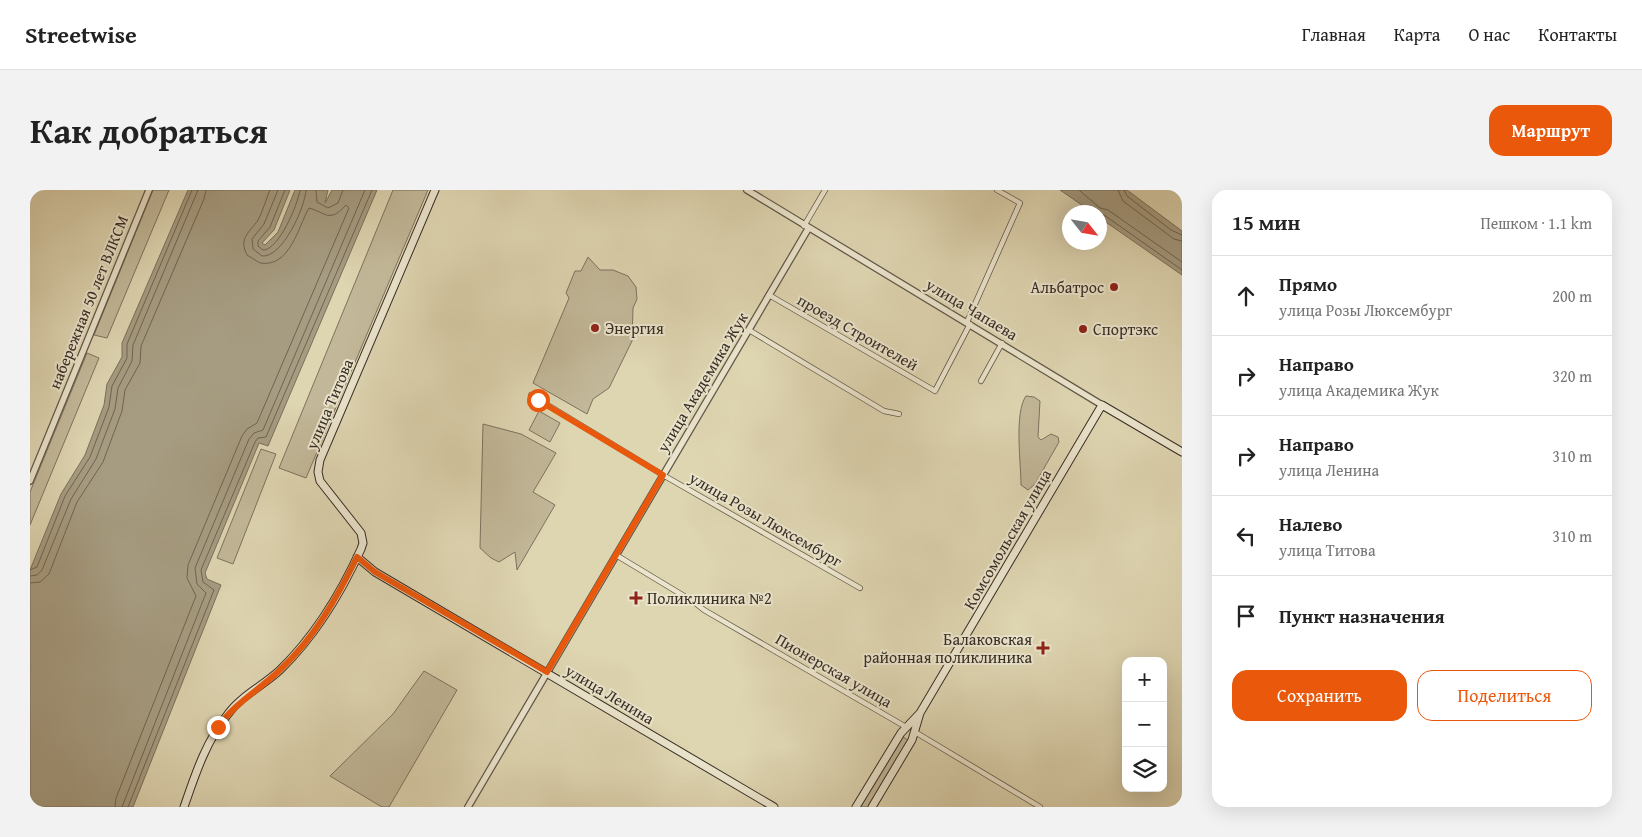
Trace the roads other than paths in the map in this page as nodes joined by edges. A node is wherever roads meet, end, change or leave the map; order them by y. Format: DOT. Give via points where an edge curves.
graph roads {
  1 [pos="149,190"];
  2 [pos="435,190"];
  3 [pos="747,190"];
  4 [pos="825,190"];
  5 [pos="997,190"];
  6 [pos="806,228"];
  7 [pos="770,295"];
  8 [pos="969,323"];
  9 [pos="749,330"];
  10 [pos="1002,344"];
  11 [pos="981,381"];
  12 [pos="530,395"];
  13 [pos="1102,405"];
  14 [pos="899,414"];
  15 [pos="1182,452"];
  16 [pos="663,475"];
  17 [pos="30,480"];
  18 [pos="616,555"];
  19 [pos="357,557"];
  20 [pos="860,588"];
  21 [pos="547,672"];
  22 [pos="920,713"];
  23 [pos="906,727"];
  24 [pos="915,732"];
  25 [pos="184,807"];
  26 [pos="468,807"];
  27 [pos="774,807"];
  28 [pos="856,807"];
  29 [pos="872,807"];
  30 [pos="1040,807"];
  1 -- 17 [label="street, набережная 50 лет ВЛКСМ"];
  2 -- 19 [label="main road, улица Титова" via="320,460 320,481 361,532 363,543"];
  3 -- 6 [label="street, улица Чапаева"];
  4 -- 6 [label="street"];
  5 -- 8 [label="street" via="1020,202"];
  6 -- 7 [label="street, улица Академика Жук"];
  6 -- 8 [label="street, улица Чапаева"];
  7 -- 8 [label="street, проезд Строителей" via="935,391"];
  7 -- 9 [label="street, улица Академика Жук"];
  8 -- 10 [label="street, улица Чапаева"];
  9 -- 14 [label="street" via="884,411"];
  9 -- 16 [label="street, улица Академика Жук"];
  10 -- 11 [label="street"];
  10 -- 13 [label="street, улица Чапаева"];
  12 -- 16 [label="street, улица Розы Люксембург"];
  13 -- 15 [label="main road, улица Чапаева"];
  13 -- 22 [label="main road, Комсомольская улица"];
  16 -- 18 [label="street, улица Академика Жук"];
  16 -- 20 [label="street, улица Розы Люксембург"];
  18 -- 21 [label="street, улица Академика Жук"];
  18 -- 23 [label="street, Пионерская улица"];
  19 -- 21 [label="main road, улица Ленина" via="375,572"];
  19 -- 25 [label="main road, улица Титова" via="328,610 297,654 231,710 218,727 208,744"];
  21 -- 26 [label="street, улица Академика Жук"];
  21 -- 27 [label="main road, улица Ленина"];
  22 -- 23 [label="main road, Комсомольская улица"];
  22 -- 24 [label="main road, Комсомольская улица"];
  23 -- 24 [label="main road, Пионерская улица"];
  23 -- 28 [label="main road, Комсомольская улица"];
  24 -- 29 [label="main road, Комсомольская улица"];
  24 -- 30 [label="street, Пионерская улица"];
}
